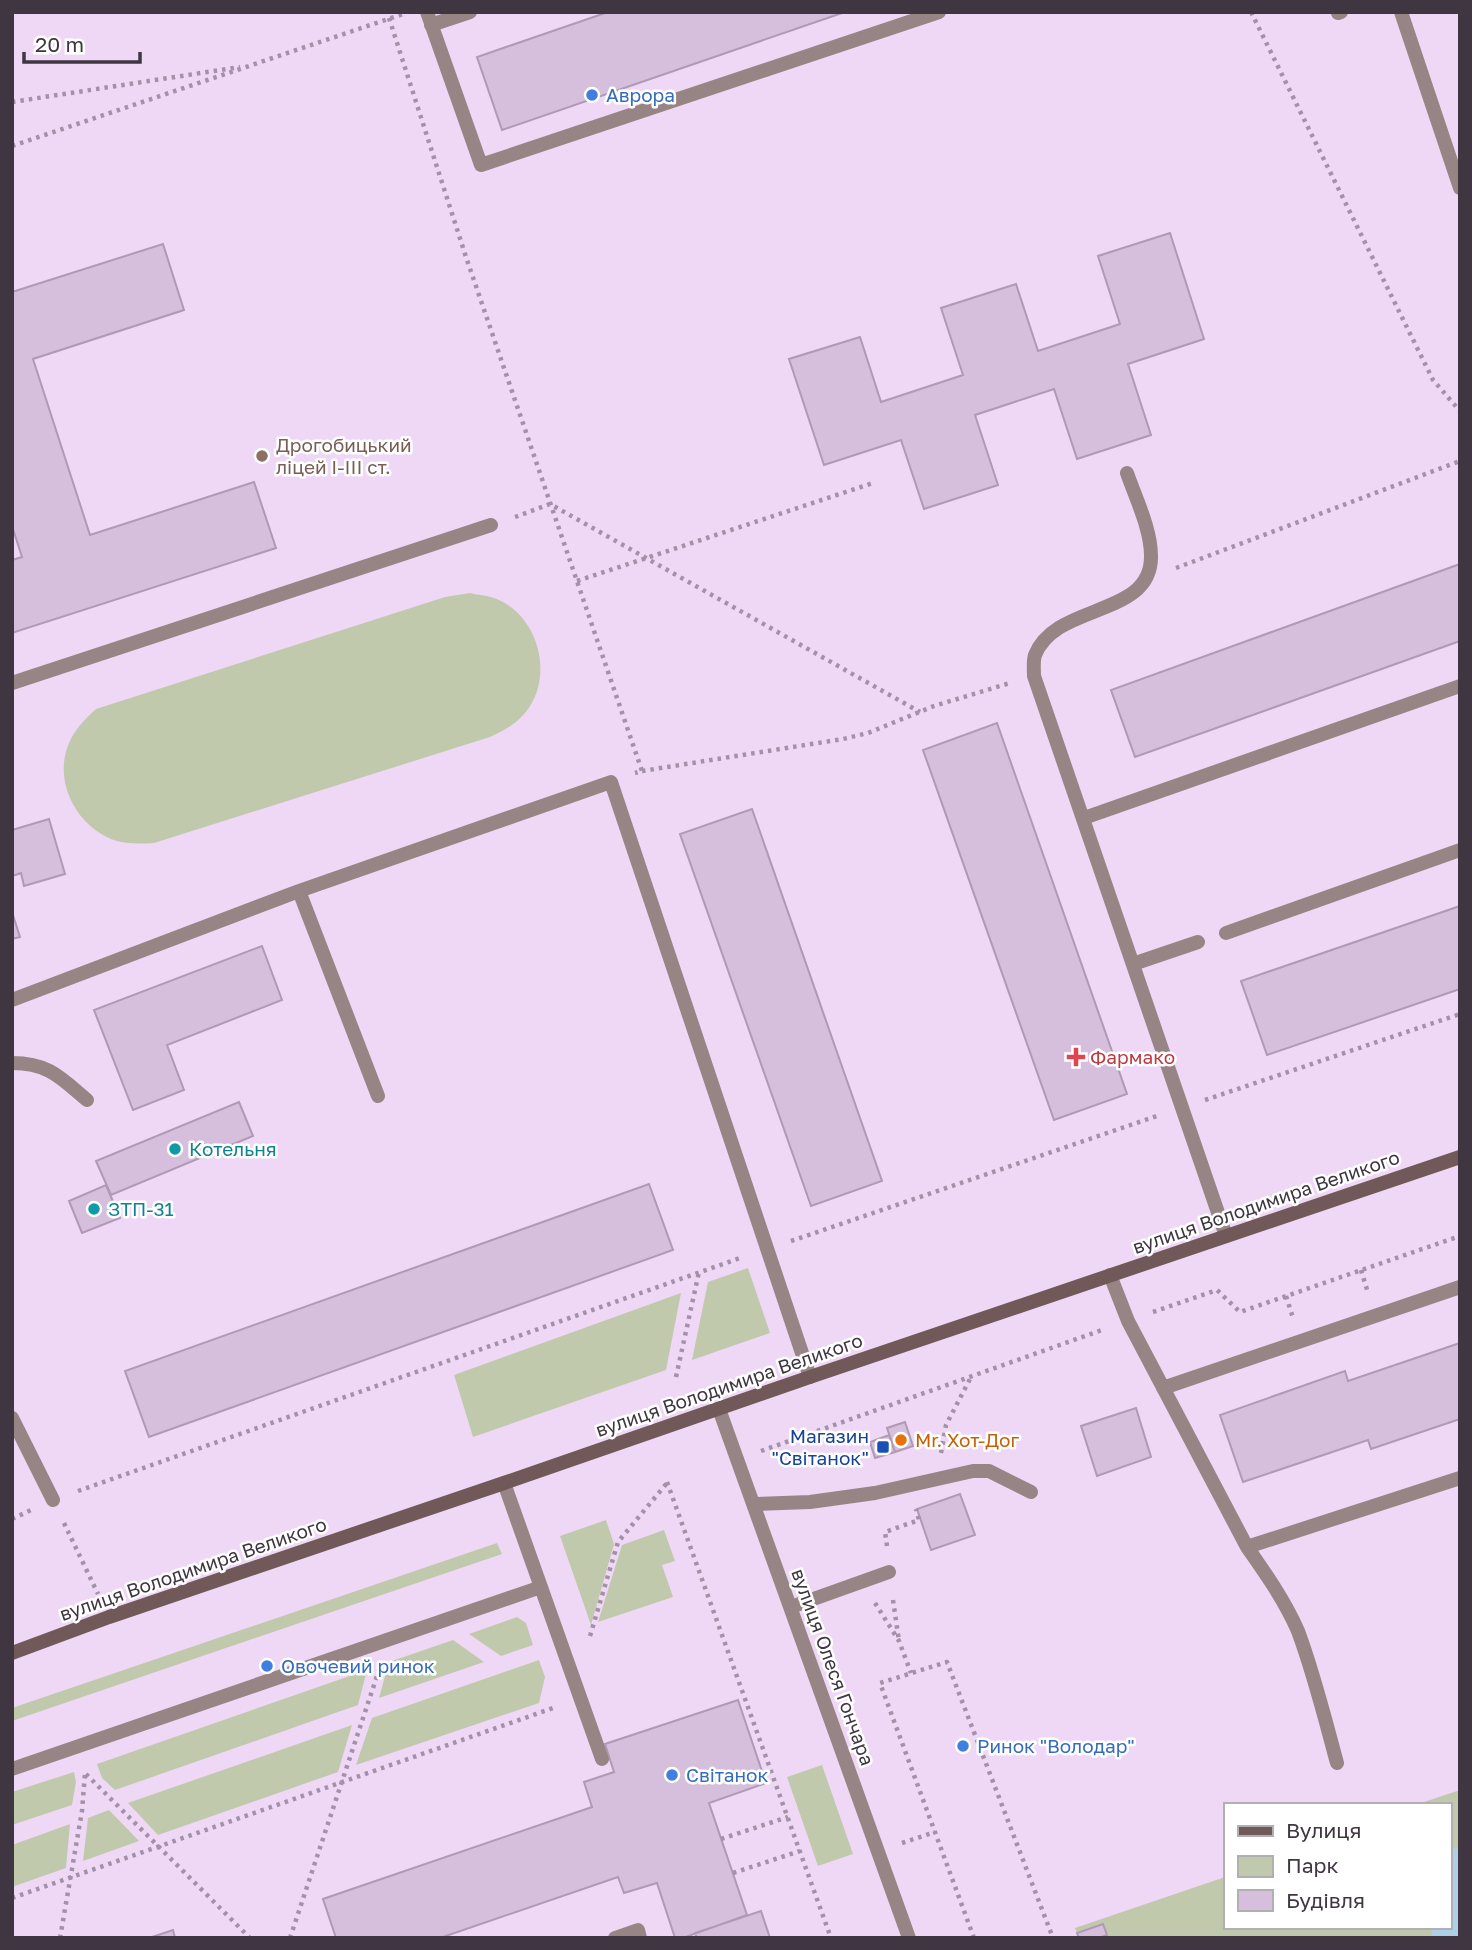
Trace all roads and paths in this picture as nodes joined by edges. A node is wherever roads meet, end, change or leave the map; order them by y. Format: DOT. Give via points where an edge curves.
graph roads {
  1 [pos="408,12"];
  2 [pos="470,12"];
  3 [pos="939,12"];
  4 [pos="1251,12"];
  5 [pos="1401,12"];
  6 [pos="389,18"];
  7 [pos="429,19"];
  8 [pos="253,64"];
  9 [pos="12,102"];
  10 [pos="12,146"];
  11 [pos="1460,188"];
  12 [pos="1460,411"];
  13 [pos="1460,461"];
  14 [pos="1127,473"];
  15 [pos="873,483"];
  16 [pos="550,505"];
  17 [pos="491,525"];
  18 [pos="645,559"];
  19 [pos="1148,578"];
  20 [pos="577,581"];
  21 [pos="1034,676"];
  22 [pos="12,684"];
  23 [pos="1460,686"];
  24 [pos="920,712"];
  25 [pos="642,771"];
  26 [pos="611,782"];
  27 [pos="1084,818"];
  28 [pos="1460,850"];
  29 [pos="299,891"];
  30 [pos="1226,933"];
  31 [pos="1198,942"];
  32 [pos="1133,964"];
  33 [pos="12,1000"];
  34 [pos="12,1063"];
  35 [pos="379,1096"];
  36 [pos="87,1100"];
  37 [pos="1460,1157"];
  38 [pos="1226,1236"];
  39 [pos="1460,1236"];
  40 [pos="699,1272"];
  41 [pos="1110,1275"];
  42 [pos="1460,1287"];
  43 [pos="1128,1321"];
  44 [pos="676,1377"];
  45 [pos="810,1377"];
  46 [pos="1163,1388"];
  47 [pos="719,1409"];
  48 [pos="12,1418"];
  49 [pos="737,1458"];
  50 [pos="1460,1478"];
  51 [pos="504,1483"];
  52 [pos="1031,1493"];
  53 [pos="52,1500"];
  54 [pos="754,1504"];
  55 [pos="1247,1547"];
  56 [pos="889,1572"];
  57 [pos="861,1582"];
  58 [pos="541,1587"];
  59 [pos="791,1607"];
  60 [pos="109,1617"];
  61 [pos="590,1636"];
  62 [pos="389,1639"];
  63 [pos="12,1653"];
  64 [pos="911,1673"];
  65 [pos="581,1699"];
  66 [pos="602,1759"];
  67 [pos="1337,1763"];
  68 [pos="12,1769"];
  69 [pos="342,1782"];
  70 [pos="788,1817"];
  71 [pos="934,1832"];
  72 [pos="721,1839"];
  73 [pos="158,1847"];
  74 [pos="800,1851"];
  75 [pos="879,1852"];
  76 [pos="733,1873"];
  77 [pos="70,1877"];
  78 [pos="12,1898"];
  79 [pos="60,1938"];
  80 [pos="250,1938"];
  81 [pos="290,1938"];
  82 [pos="615,1938"];
  83 [pos="640,1938"];
  84 [pos="831,1938"];
  85 [pos="909,1938"];
  86 [pos="974,1938"];
  87 [pos="1053,1938"];
  1 -- 6 [label="path"];
  2 -- 7 [label="street"];
  3 -- 7 [label="street" via="481,165"];
  4 -- 12 [label="path" via="1433,380"];
  5 -- 11 [label="street"];
  6 -- 8 [label="path"];
  6 -- 16 [label="path"];
  8 -- 9 [label="path"];
  8 -- 10 [label="path"];
  13 -- 19 [label="path"];
  14 -- 19 [label="street" via="1147,534"];
  15 -- 18 [label="path"];
  16 -- 17 [label="path"];
  16 -- 18 [label="path"];
  16 -- 20 [label="path"];
  17 -- 22 [label="street"];
  18 -- 20 [label="path"];
  18 -- 24 [label="path"];
  19 -- 21 [label="street" via="1137,592 1063,624 1044,639 1034,657"];
  20 -- 25 [label="path"];
  21 -- 24 [label="path"];
  21 -- 27 [label="street"];
  23 -- 27 [label="street"];
  24 -- 25 [label="path" via="843,739"];
  25 -- 26 [label="path"];
  26 -- 29 [label="street"];
  26 -- 45 [label="street"];
  27 -- 32 [label="street"];
  28 -- 30 [label="street"];
  29 -- 33 [label="street"];
  29 -- 35 [label="street"];
  31 -- 32 [label="street"];
  32 -- 38 [label="street"];
  34 -- 36 [label="street" via="50,1069"];
  37 -- 38 [label="street, вулиця Володимира Великого"];
  38 -- 41 [label="street, вулиця Володимира Великого"];
  39 -- 43 [label="path" via="1240,1312 1217,1290"];
  40 -- 44 [label="path"];
  41 -- 43 [label="street"];
  41 -- 45 [label="street, вулиця Володимира Великого"];
  42 -- 46 [label="street"];
  43 -- 46 [label="street"];
  43 -- 49 [label="path"];
  45 -- 47 [label="street, вулиця Володимира Великого"];
  46 -- 55 [label="street"];
  47 -- 49 [label="street, вулиця Олеся Гончара"];
  47 -- 51 [label="street, вулиця Володимира Великого"];
  48 -- 53 [label="street"];
  49 -- 54 [label="street, вулиця Олеся Гончара"];
  50 -- 55 [label="street"];
  51 -- 58 [label="street"];
  51 -- 60 [label="street, вулиця Володимира Великого"];
  52 -- 54 [label="street" via="989,1471 973,1471 875,1493"];
  53 -- 60 [label="path"];
  54 -- 59 [label="street, вулиця Олеся Гончара"];
  55 -- 67 [label="street" via="1278,1591 1297,1630"];
  56 -- 57 [label="street"];
  57 -- 59 [label="street"];
  57 -- 64 [label="path" via="899,1641"];
  58 -- 62 [label="street"];
  58 -- 65 [label="street"];
  59 -- 75 [label="street, вулиця Олеся Гончара"];
  60 -- 63 [label="street, вулиця Володимира Великого"];
  61 -- 70 [label="path" via="618,1542 667,1482"];
  62 -- 68 [label="street"];
  62 -- 69 [label="path"];
  64 -- 71 [label="path" via="880,1683"];
  64 -- 87 [label="path" via="947,1662"];
  65 -- 66 [label="street"];
  65 -- 69 [label="path"];
  69 -- 73 [label="path"];
  69 -- 81 [label="path"];
  70 -- 72 [label="path"];
  70 -- 74 [label="path"];
  71 -- 75 [label="path"];
  71 -- 86 [label="path"];
  73 -- 77 [label="path"];
  73 -- 77 [label="path" via="86,1774"];
  73 -- 80 [label="path"];
  74 -- 76 [label="path"];
  74 -- 84 [label="path"];
  75 -- 85 [label="street, вулиця Олеся Гончара"];
  77 -- 78 [label="path"];
  77 -- 79 [label="path"];
  82 -- 83 [label="street" via="638,1930"];
}
